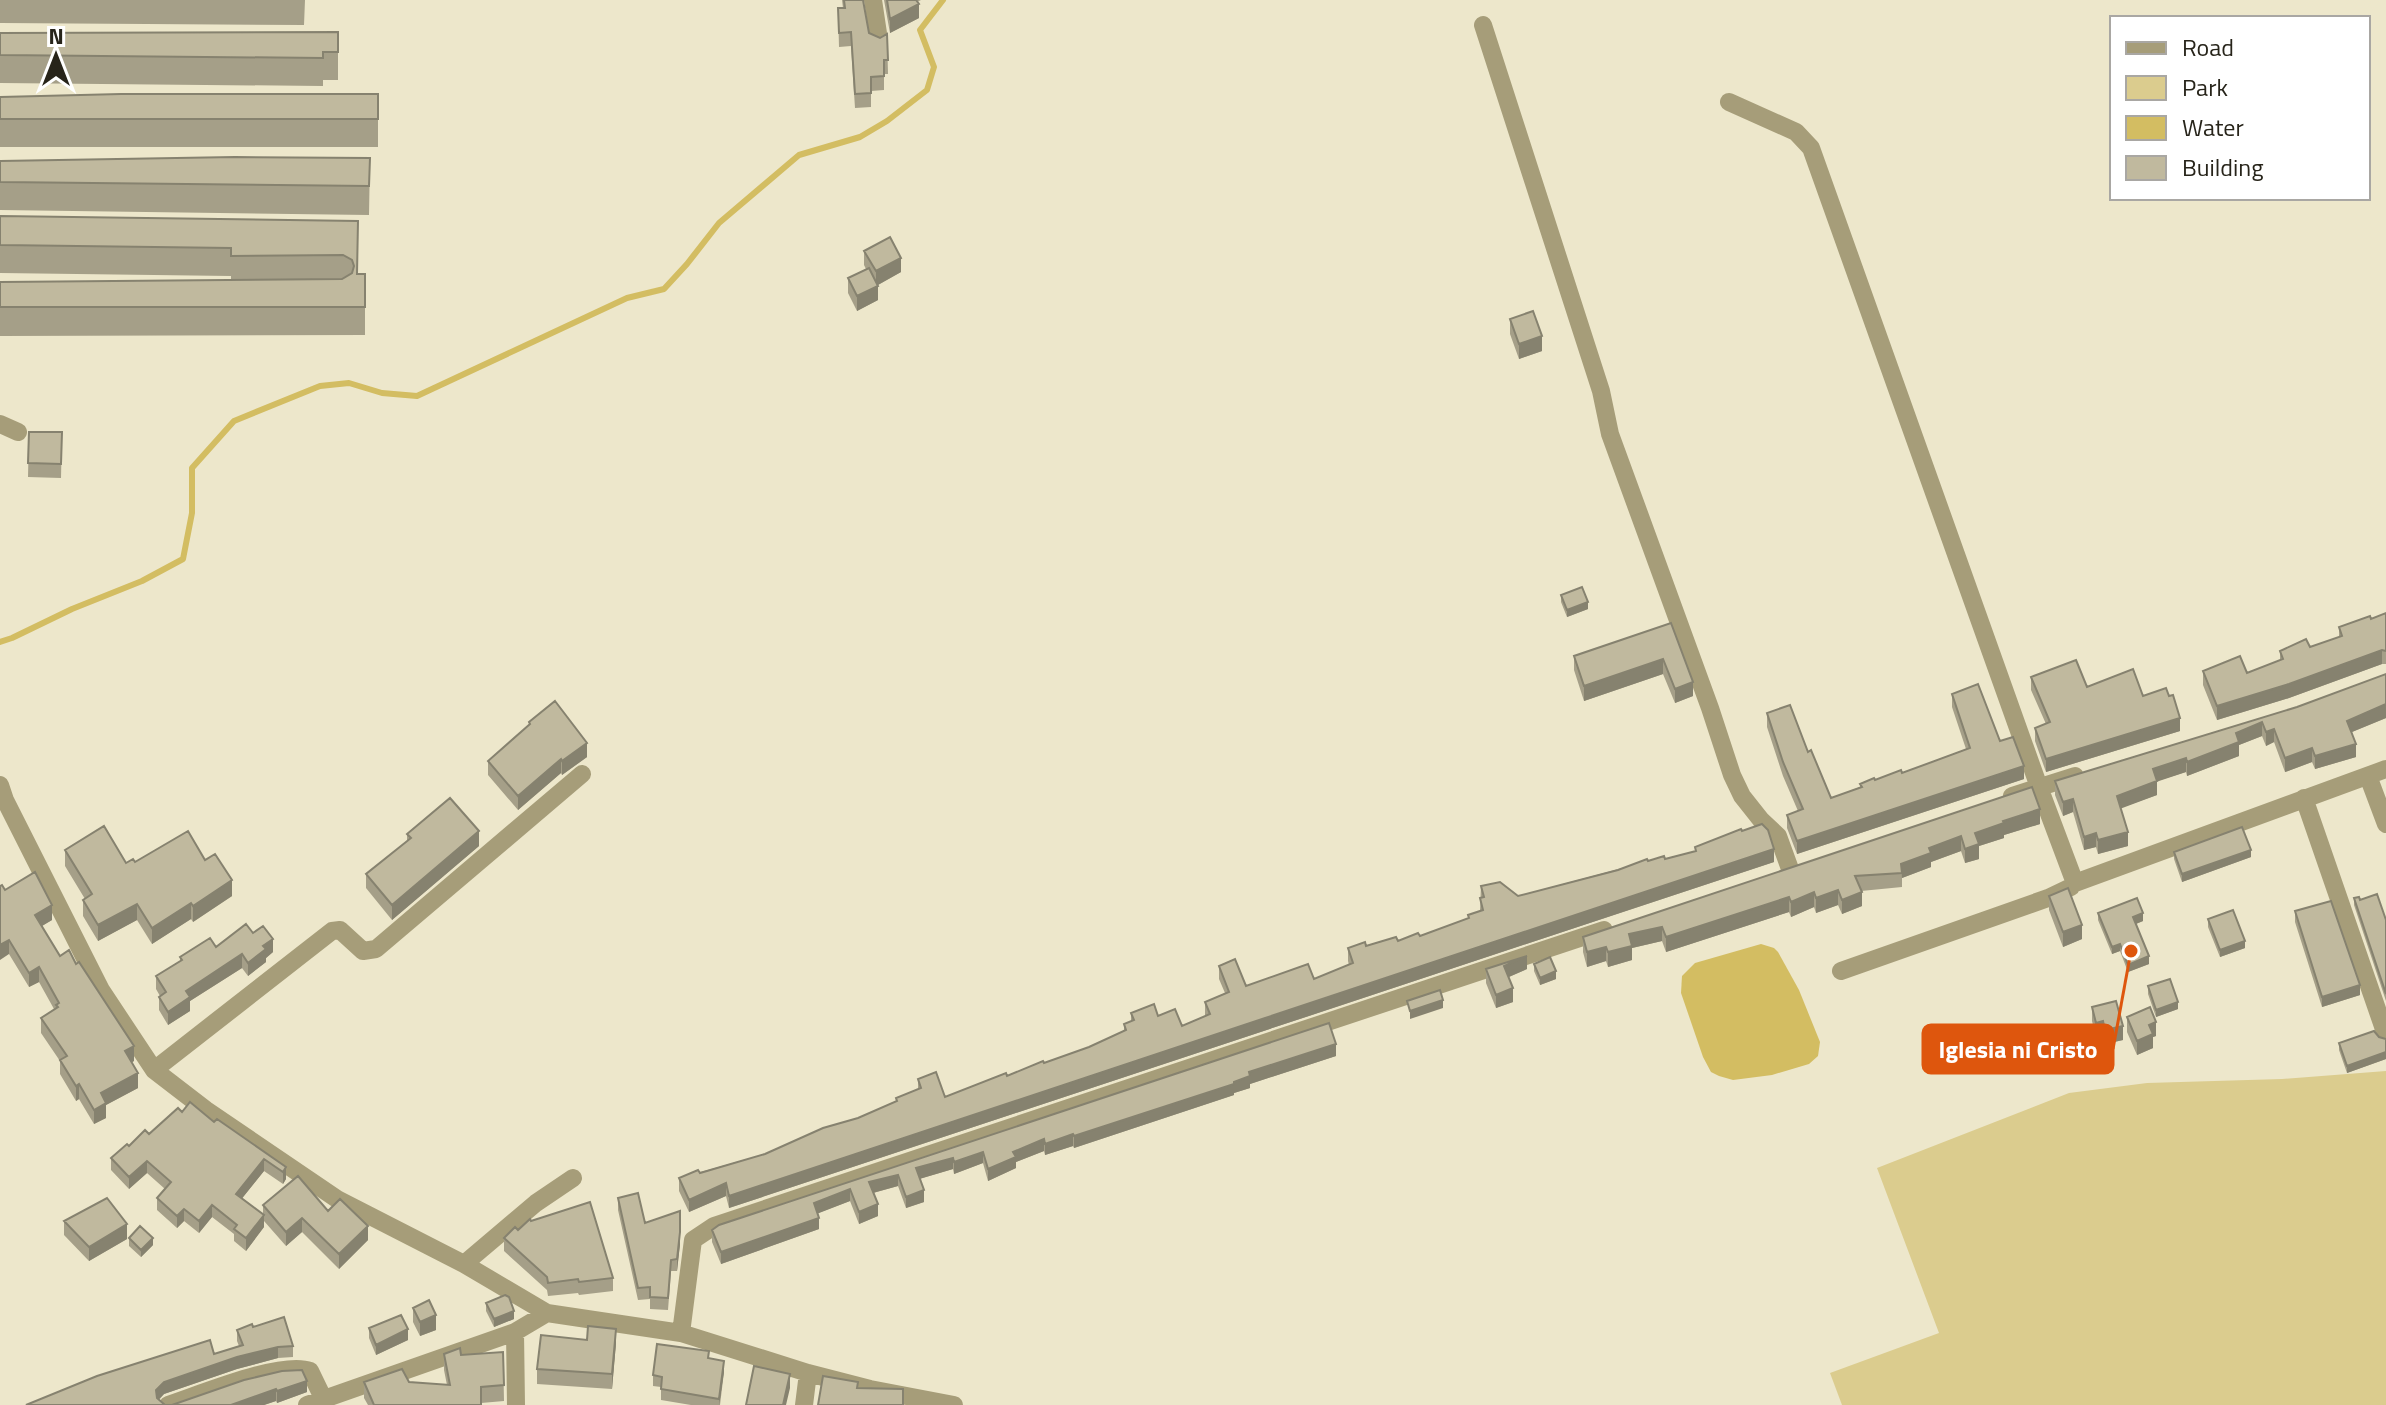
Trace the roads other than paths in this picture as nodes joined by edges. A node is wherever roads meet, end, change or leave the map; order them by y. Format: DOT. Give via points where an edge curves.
graph roads {
  1 [pos="873,0"];
  2 [pos="1483,25"];
  3 [pos="879,40"];
  4 [pos="1729,102"];
  5 [pos="0,424"];
  6 [pos="18,432"];
  7 [pos="2099,769"];
  8 [pos="2377,772"];
  9 [pos="582,774"];
  10 [pos="0,785"];
  11 [pos="2039,787"];
  12 [pos="2304,798"];
  13 [pos="1999,801"];
  14 [pos="2386,824"];
  15 [pos="1790,869"];
  16 [pos="2075,883"];
  17 [pos="1623,924"];
  18 [pos="1841,971"];
  19 [pos="2386,1035"];
  20 [pos="154,1070"];
  21 [pos="573,1178"];
  22 [pos="464,1264"];
  23 [pos="547,1313"];
  24 [pos="515,1332"];
  25 [pos="681,1333"];
  26 [pos="808,1373"];
  27 [pos="318,1403"];
  28 [pos="168,1405"];
  29 [pos="516,1405"];
  30 [pos="804,1405"];
  31 [pos="954,1405"];
  1 -- 3 [label="street"];
  2 -- 15 [label="street" via="1601,391 1610,434 1732,775 1742,796 1778,836"];
  4 -- 11 [label="street" via="1796,132 1811,148"];
  5 -- 6 [label="street"];
  7 -- 11 [label="street"];
  8 -- 12 [label="street"];
  8 -- 14 [label="street"];
  9 -- 20 [label="street" via="376,949 363,951 340,930 332,931"];
  10 -- 20 [label="street" via="101,990"];
  11 -- 13 [label="street"];
  11 -- 16 [label="street"];
  12 -- 16 [label="street"];
  12 -- 19 [label="street"];
  16 -- 18 [label="street" via="2048,898"];
  17 -- 25 [label="street" via="714,1226 693,1240"];
  20 -- 22 [label="street" via="337,1199"];
  21 -- 22 [label="street"];
  22 -- 23 [label="street"];
  23 -- 24 [label="street"];
  23 -- 25 [label="street"];
  24 -- 27 [label="street"];
  24 -- 29 [label="street"];
  25 -- 26 [label="street"];
  26 -- 30 [label="street"];
  26 -- 31 [label="street"];
  27 -- 28 [label="street" via="310,1371 301,1368"];
}
